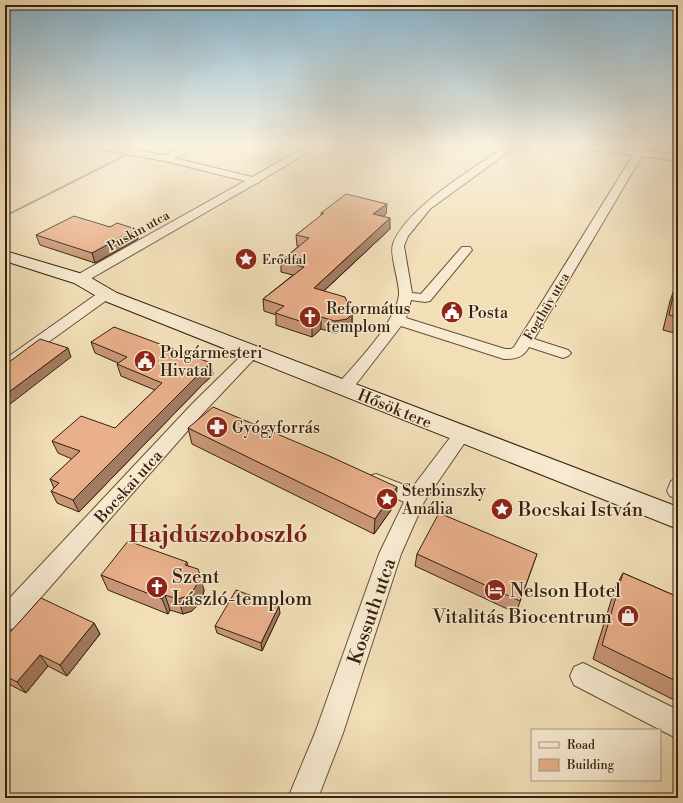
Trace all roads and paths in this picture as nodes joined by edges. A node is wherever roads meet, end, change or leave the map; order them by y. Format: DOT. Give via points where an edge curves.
graph roads {
  1 [pos="251,183"];
  2 [pos="459,183"];
  3 [pos="620,183"];
  4 [pos="466,250"];
  5 [pos="5,256"];
  6 [pos="80,279"];
  7 [pos="109,296"];
  8 [pos="414,297"];
  9 [pos="398,320"];
  10 [pos="525,340"];
  11 [pos="252,353"];
  12 [pos="563,353"];
  13 [pos="5,366"];
  14 [pos="344,388"];
  15 [pos="461,435"];
  16 [pos="360,474"];
  17 [pos="416,498"];
  18 [pos="678,518"];
  19 [pos="5,620"];
  20 [pos="583,676"];
  21 [pos="678,725"];
  22 [pos="302,798"];
  1 -- 6 [label="street, Puskin utca"];
  2 -- 9 [label="street" via="426,207 404,233 398,246 406,294"];
  3 -- 10 [label="street, Fogthüy utca"];
  4 -- 8 [label="street" via="425,298"];
  5 -- 6 [label="street, Hősök tere"];
  6 -- 7 [label="street, Hősök tere"];
  7 -- 11 [label="street, Hősök tere"];
  7 -- 13 [label="street"];
  9 -- 10 [label="street, Fogthüy utca" via="504,354 514,354 520,350"];
  9 -- 14 [label="street"];
  10 -- 12 [label="street"];
  11 -- 14 [label="street, Hősök tere"];
  11 -- 19 [label="street, Bocskai utca" via="207,410"];
  14 -- 15 [label="street, Hősök tere"];
  15 -- 17 [label="street, Kossuth utca"];
  15 -- 18 [label="street, Hősök tere"];
  16 -- 17 [label="street"];
  17 -- 22 [label="street, Kossuth utca" via="390,554 329,733"];
  20 -- 21 [label="street"];
}
